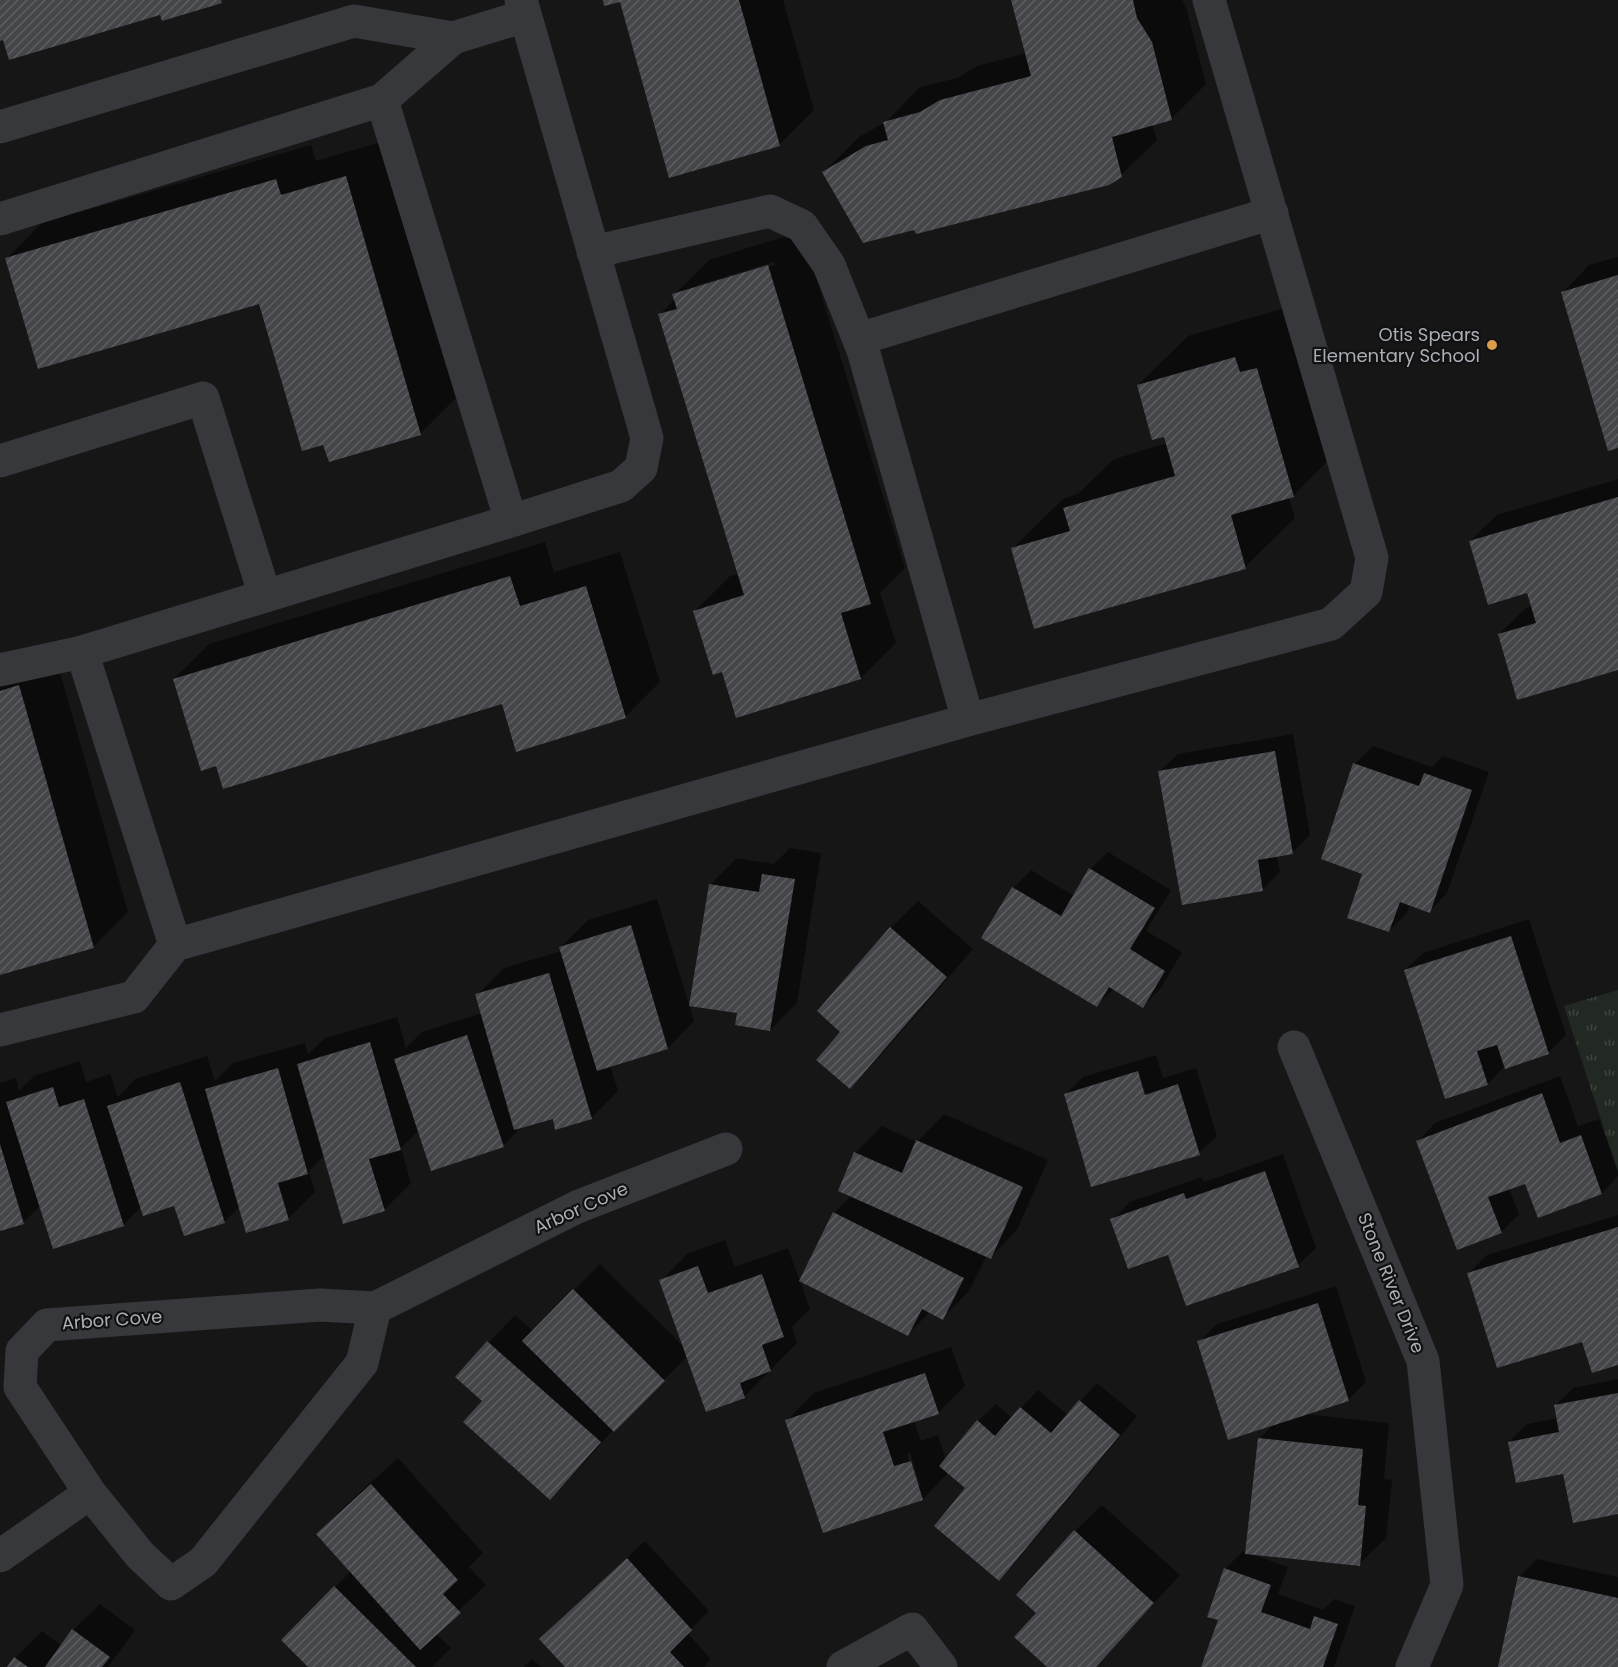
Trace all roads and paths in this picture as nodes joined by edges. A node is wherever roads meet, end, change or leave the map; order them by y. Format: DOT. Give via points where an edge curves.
graph roads {
  1 [pos="1209,0"];
  2 [pos="523,8"];
  3 [pos="351,11"];
  4 [pos="453,38"];
  5 [pos="381,100"];
  6 [pos="0,126"];
  7 [pos="1272,213"];
  8 [pos="0,219"];
  9 [pos="593,252"];
  10 [pos="859,339"];
  11 [pos="0,460"];
  12 [pos="511,521"];
  13 [pos="265,596"];
  14 [pos="82,652"];
  15 [pos="0,670"];
  16 [pos="968,720"];
  17 [pos="174,945"];
  18 [pos="0,1030"];
  19 [pos="1294,1047"];
  20 [pos="726,1149"];
  21 [pos="375,1308"];
  22 [pos="90,1493"];
  23 [pos="0,1556"];
  24 [pos="843,1667"];
  25 [pos="941,1667"];
  26 [pos="1412,1667"];
  1 -- 7 [label="street"];
  2 -- 4 [label="street"];
  2 -- 9 [label="street"];
  3 -- 4 [label="street"];
  3 -- 6 [label="street"];
  4 -- 5 [label="street"];
  5 -- 8 [label="street"];
  5 -- 12 [label="street"];
  7 -- 10 [label="street"];
  7 -- 16 [label="street" via="1372,558 1366,592 1331,624"];
  9 -- 10 [label="street" via="770,211 802,226 829,265"];
  9 -- 12 [label="street" via="647,438 641,468 621,486"];
  10 -- 16 [label="street"];
  11 -- 13 [label="street" via="203,399"];
  12 -- 13 [label="street"];
  13 -- 14 [label="street"];
  14 -- 15 [label="street"];
  14 -- 17 [label="street"];
  16 -- 17 [label="street"];
  17 -- 18 [label="street" via="134,997"];
  19 -- 26 [label="street, Stone River Drive" via="1423,1361 1447,1585"];
  20 -- 21 [label="street, Arbor Cove" via="577,1207"];
  21 -- 22 [label="street, Arbor Cove" via="362,1363 203,1562 171,1584 140,1555"];
  21 -- 22 [label="street, Arbor Cove" via="320,1305 47,1324 22,1351 20,1387"];
  22 -- 23 [label="street"];
  24 -- 25 [label="street" via="912,1629"];
}
